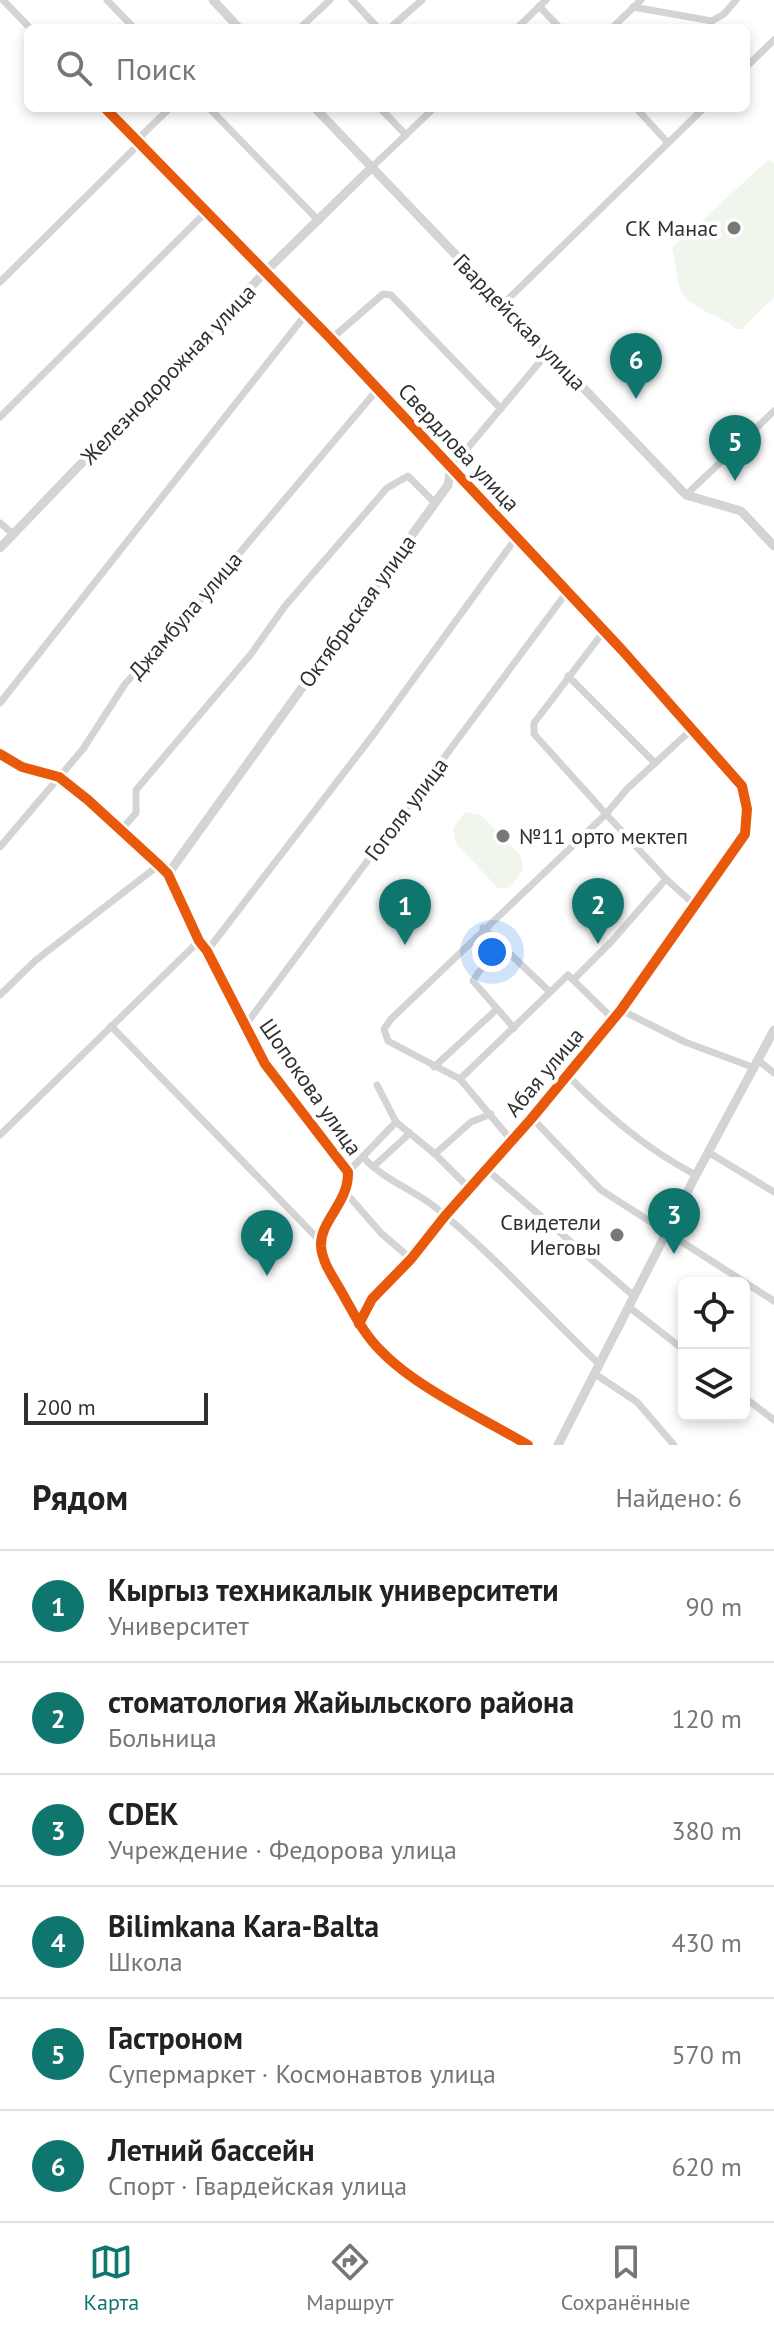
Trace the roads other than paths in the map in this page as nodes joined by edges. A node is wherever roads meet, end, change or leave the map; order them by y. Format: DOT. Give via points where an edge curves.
graph roads {
  1 [pos="3,0"];
  2 [pos="107,0"];
  3 [pos="213,0"];
  4 [pos="330,0"];
  5 [pos="352,0"];
  6 [pos="422,0"];
  7 [pos="641,0"];
  8 [pos="736,0"];
  9 [pos="543,3"];
  10 [pos="633,7"];
  11 [pos="26,24"];
  12 [pos="130,24"];
  13 [pos="235,24"];
  14 [pos="306,24"];
  15 [pos="374,24"];
  16 [pos="395,24"];
  17 [pos="521,24"];
  18 [pos="557,24"];
  19 [pos="616,24"];
  20 [pos="774,40"];
  21 [pos="750,63"];
  22 [pos="109,112"];
  23 [pos="166,112"];
  24 [pos="213,112"];
  25 [pos="319,112"];
  26 [pos="384,112"];
  27 [pos="430,112"];
  28 [pos="640,112"];
  29 [pos="700,112"];
  30 [pos="406,135"];
  31 [pos="668,143"];
  32 [pos="139,144"];
  33 [pos="371,168"];
  34 [pos="206,212"];
  35 [pos="319,221"];
  36 [pos="266,271"];
  37 [pos="0,282"];
  38 [pos="503,304"];
  39 [pos="306,314"];
  40 [pos="331,339"];
  41 [pos="549,351"];
  42 [pos="377,390"];
  43 [pos="501,409"];
  44 [pos="774,411"];
  45 [pos="0,417"];
  46 [pos="451,468"];
  47 [pos="686,495"];
  48 [pos="435,503"];
  49 [pos="0,523"];
  50 [pos="13,534"];
  51 [pos="516,538"];
  52 [pos="774,546"];
  53 [pos="0,548"];
  54 [pos="567,592"];
  55 [pos="604,631"];
  56 [pos="568,676"];
  57 [pos="0,703"];
  58 [pos="692,729"];
  59 [pos="0,754"];
  60 [pos="655,763"];
  61 [pos="59,777"];
  62 [pos="606,814"];
  63 [pos="121,830"];
  64 [pos="745,834"];
  65 [pos="0,847"];
  66 [pos="159,865"];
  67 [pos="168,874"];
  68 [pos="666,879"];
  69 [pos="695,905"];
  70 [pos="483,928"];
  71 [pos="199,941"];
  72 [pos="502,946"];
  73 [pos="207,951"];
  74 [pos="574,979"];
  75 [pos="550,992"];
  76 [pos="0,995"];
  77 [pos="497,1009"];
  78 [pos="621,1010"];
  79 [pos="613,1019"];
  80 [pos="111,1026"];
  81 [pos="244,1027"];
  82 [pos="514,1028"];
  83 [pos="774,1030"];
  84 [pos="757,1064"];
  85 [pos="434,1067"];
  86 [pos="774,1073"];
  87 [pos="568,1076"];
  88 [pos="460,1079"];
  89 [pos="377,1085"];
  90 [pos="491,1114"];
  91 [pos="532,1118"];
  92 [pos="396,1122"];
  93 [pos="410,1133"];
  94 [pos="0,1135"];
  95 [pos="511,1140"];
  96 [pos="708,1152"];
  97 [pos="435,1154"];
  98 [pos="364,1158"];
  99 [pos="373,1167"];
  100 [pos="486,1169"];
  101 [pos="348,1172"];
  102 [pos="696,1175"];
  103 [pos="469,1188"];
  104 [pos="774,1192"];
  105 [pos="346,1193"];
  106 [pos="445,1216"];
  107 [pos="666,1232"];
  108 [pos="321,1242"];
  109 [pos="411,1259"];
  110 [pos="634,1296"];
  111 [pos="774,1301"];
  112 [pos="629,1307"];
  113 [pos="359,1324"];
  114 [pos="683,1349"];
  115 [pos="597,1369"];
  116 [pos="750,1402"];
  117 [pos="774,1420"];
  118 [pos="528,1445"];
  119 [pos="558,1445"];
  120 [pos="674,1445"];
  1 -- 11 [label="street"];
  2 -- 12 [label="street"];
  3 -- 13 [label="street"];
  4 -- 14 [label="street"];
  5 -- 15 [label="street"];
  6 -- 16 [label="street"];
  7 -- 10 [label="street"];
  8 -- 10 [label="street" via="712,21"];
  9 -- 17 [label="street"];
  9 -- 18 [label="street"];
  10 -- 19 [label="street"];
  20 -- 21 [label="street"];
  22 -- 32 [label="street, Свердлова улица"];
  23 -- 32 [label="street"];
  24 -- 35 [label="street"];
  25 -- 33 [label="street, Гвардейская улица"];
  26 -- 30 [label="street"];
  27 -- 30 [label="street"];
  28 -- 31 [label="street"];
  29 -- 31 [label="street"];
  30 -- 33 [label="street"];
  31 -- 38 [label="street"];
  32 -- 34 [label="street, Свердлова улица"];
  32 -- 37 [label="street"];
  33 -- 35 [label="street, Железнодорожная улица"];
  33 -- 38 [label="street, Гвардейская улица"];
  34 -- 36 [label="street, Свердлова улица"];
  34 -- 45 [label="street"];
  35 -- 36 [label="street, Железнодорожная улица"];
  36 -- 39 [label="street, Свердлова улица"];
  36 -- 50 [label="street, Железнодорожная улица"];
  38 -- 41 [label="street, Гвардейская улица"];
  39 -- 40 [label="street, Свердлова улица"];
  39 -- 57 [label="street"];
  40 -- 42 [label="street, Свердлова улица"];
  40 -- 43 [label="street" via="383,294 391,295"];
  41 -- 43 [label="street, Октябрьская улица"];
  41 -- 47 [label="street, Гвардейская улица"];
  42 -- 46 [label="street, Свердлова улица"];
  42 -- 61 [label="street, Джамбула улица" via="125,684"];
  43 -- 46 [label="street, Октябрьская улица"];
  44 -- 47 [label="street"];
  46 -- 48 [label="street, Октябрьская улица" via="448,485"];
  46 -- 51 [label="street, Свердлова улица"];
  47 -- 52 [label="street" via="741,511"];
  48 -- 63 [label="street" via="408,476 387,488 136,790 136,813"];
  48 -- 67 [label="street, Октябрьская улица"];
  49 -- 50 [label="street"];
  50 -- 53 [label="street, Железнодорожная улица"];
  51 -- 54 [label="street, Свердлова улица"];
  51 -- 73 [label="street"];
  54 -- 55 [label="street, Свердлова улица"];
  54 -- 81 [label="street, Гоголя улица"];
  55 -- 56 [label="street"];
  55 -- 58 [label="street, Свердлова улица"];
  56 -- 60 [label="street"];
  56 -- 62 [label="street" via="532,731"];
  58 -- 60 [label="street"];
  58 -- 64 [label="street, Свердлова улица" via="742,786"];
  59 -- 61 [label="street, Шопокова улица" via="22,767"];
  60 -- 62 [label="street"];
  61 -- 63 [label="street, Шопокова улица"];
  61 -- 65 [label="street, Джамбула улица"];
  62 -- 68 [label="street"];
  62 -- 70 [label="street"];
  63 -- 66 [label="street, Шопокова улица"];
  64 -- 69 [label="street, Абая улица"];
  66 -- 67 [label="street, Шопокова улица"];
  66 -- 76 [label="street" via="36,960"];
  67 -- 71 [label="street, Шопокова улица"];
  68 -- 69 [label="street"];
  68 -- 74 [label="street"];
  69 -- 78 [label="street, Абая улица"];
  70 -- 72 [label="street"];
  70 -- 85 [label="street" via="384,1029 388,1041"];
  71 -- 73 [label="street, Шопокова улица"];
  71 -- 80 [label="street"];
  72 -- 75 [label="street"];
  72 -- 77 [label="street" via="473,981"];
  73 -- 81 [label="street, Шопокова улица"];
  74 -- 75 [label="street" via="568,976"];
  74 -- 79 [label="street"];
  75 -- 82 [label="street"];
  77 -- 82 [label="street"];
  77 -- 85 [label="street"];
  78 -- 79 [label="street, Абая улица"];
  78 -- 84 [label="street" via="685,1042"];
  79 -- 87 [label="street, Абая улица"];
  80 -- 94 [label="street"];
  80 -- 108 [label="street"];
  81 -- 101 [label="street, Шопокова улица" via="265,1064"];
  82 -- 88 [label="street"];
  83 -- 84 [label="street"];
  84 -- 86 [label="street"];
  84 -- 96 [label="street"];
  85 -- 88 [label="street"];
  87 -- 91 [label="street, Абая улица"];
  87 -- 102 [label="street" via="633,1136"];
  88 -- 90 [label="street"];
  89 -- 92 [label="street"];
  90 -- 95 [label="street"];
  90 -- 97 [label="street" via="471,1122"];
  91 -- 95 [label="street, Абая улица"];
  91 -- 107 [label="street" via="601,1190"];
  92 -- 93 [label="street"];
  92 -- 98 [label="street"];
  93 -- 97 [label="street"];
  93 -- 99 [label="street"];
  95 -- 100 [label="street, Абая улица"];
  96 -- 102 [label="street"];
  96 -- 104 [label="street"];
  97 -- 103 [label="street"];
  98 -- 99 [label="street"];
  98 -- 101 [label="street"];
  99 -- 106 [label="street"];
  100 -- 103 [label="street, Абая улица"];
  100 -- 110 [label="street"];
  101 -- 105 [label="street, Шопокова улица"];
  102 -- 107 [label="street"];
  103 -- 106 [label="street, Абая улица"];
  105 -- 108 [label="street, Шопокова улица"];
  105 -- 109 [label="street"];
  106 -- 109 [label="street, Абая улица"];
  106 -- 115 [label="street" via="492,1256"];
  107 -- 110 [label="street"];
  107 -- 111 [label="street"];
  108 -- 113 [label="street" via="326,1265"];
  109 -- 113 [label="street, Абая улица" via="372,1299"];
  110 -- 112 [label="street"];
  112 -- 114 [label="street"];
  112 -- 115 [label="street"];
  113 -- 118 [label="street" via="404,1372"];
  115 -- 119 [label="street"];
  115 -- 120 [label="street" via="637,1402"];
  116 -- 117 [label="street"];
}
